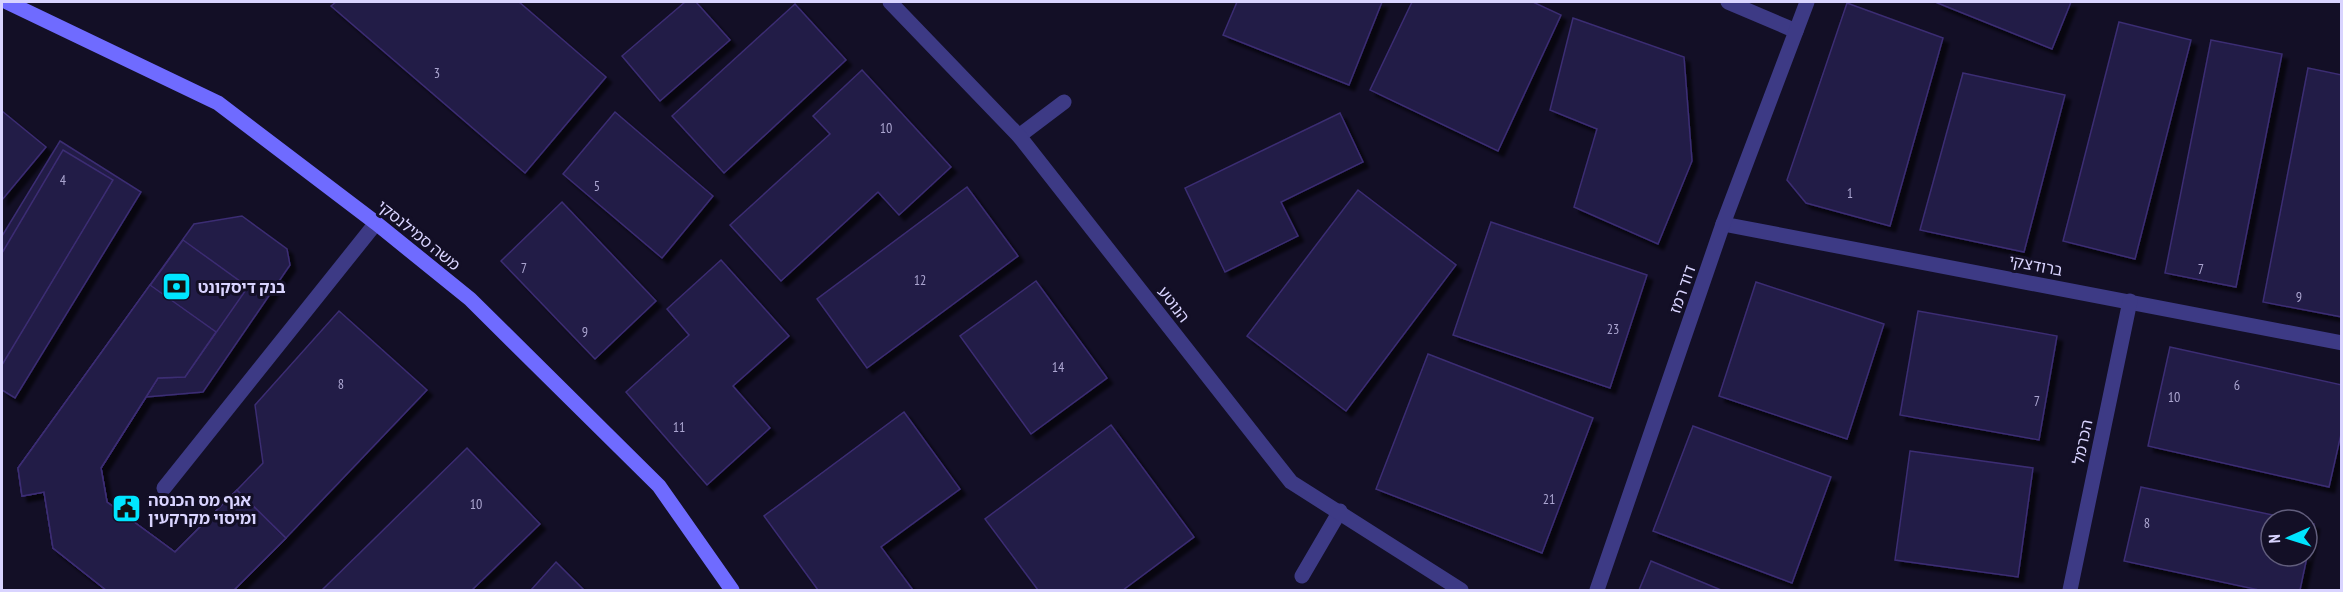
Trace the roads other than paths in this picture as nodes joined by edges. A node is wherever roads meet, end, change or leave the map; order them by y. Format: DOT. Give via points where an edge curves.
graph roads {
  1 [pos="7,2"];
  2 [pos="890,2"];
  3 [pos="1728,2"];
  4 [pos="1807,2"];
  5 [pos="1796,31"];
  6 [pos="1065,102"];
  7 [pos="1019,136"];
  8 [pos="376,224"];
  9 [pos="1723,224"];
  10 [pos="2130,301"];
  11 [pos="2342,343"];
  12 [pos="164,488"];
  13 [pos="1340,512"];
  14 [pos="1302,576"];
  15 [pos="732,591"];
  16 [pos="1461,591"];
  17 [pos="1597,591"];
  18 [pos="2070,591"];
  1 -- 8 [label="street, משה סמילנסקי" via="218,103"];
  2 -- 7 [label="street, הנוטע"];
  3 -- 5 [label="street"];
  4 -- 5 [label="street, דוד רמז"];
  5 -- 9 [label="street, דוד רמז"];
  6 -- 7 [label="street"];
  7 -- 13 [label="street, הנוטע" via="1291,482"];
  8 -- 12 [label="street"];
  8 -- 15 [label="street, משה סמילנסקי" via="470,299 659,486"];
  9 -- 10 [label="street, ברודצקי"];
  9 -- 17 [label="street, דוד רמז"];
  10 -- 11 [label="street, ברודצקי"];
  10 -- 18 [label="street, הכרמל"];
  13 -- 14 [label="street"];
  13 -- 16 [label="street, הנוטע"];
}
